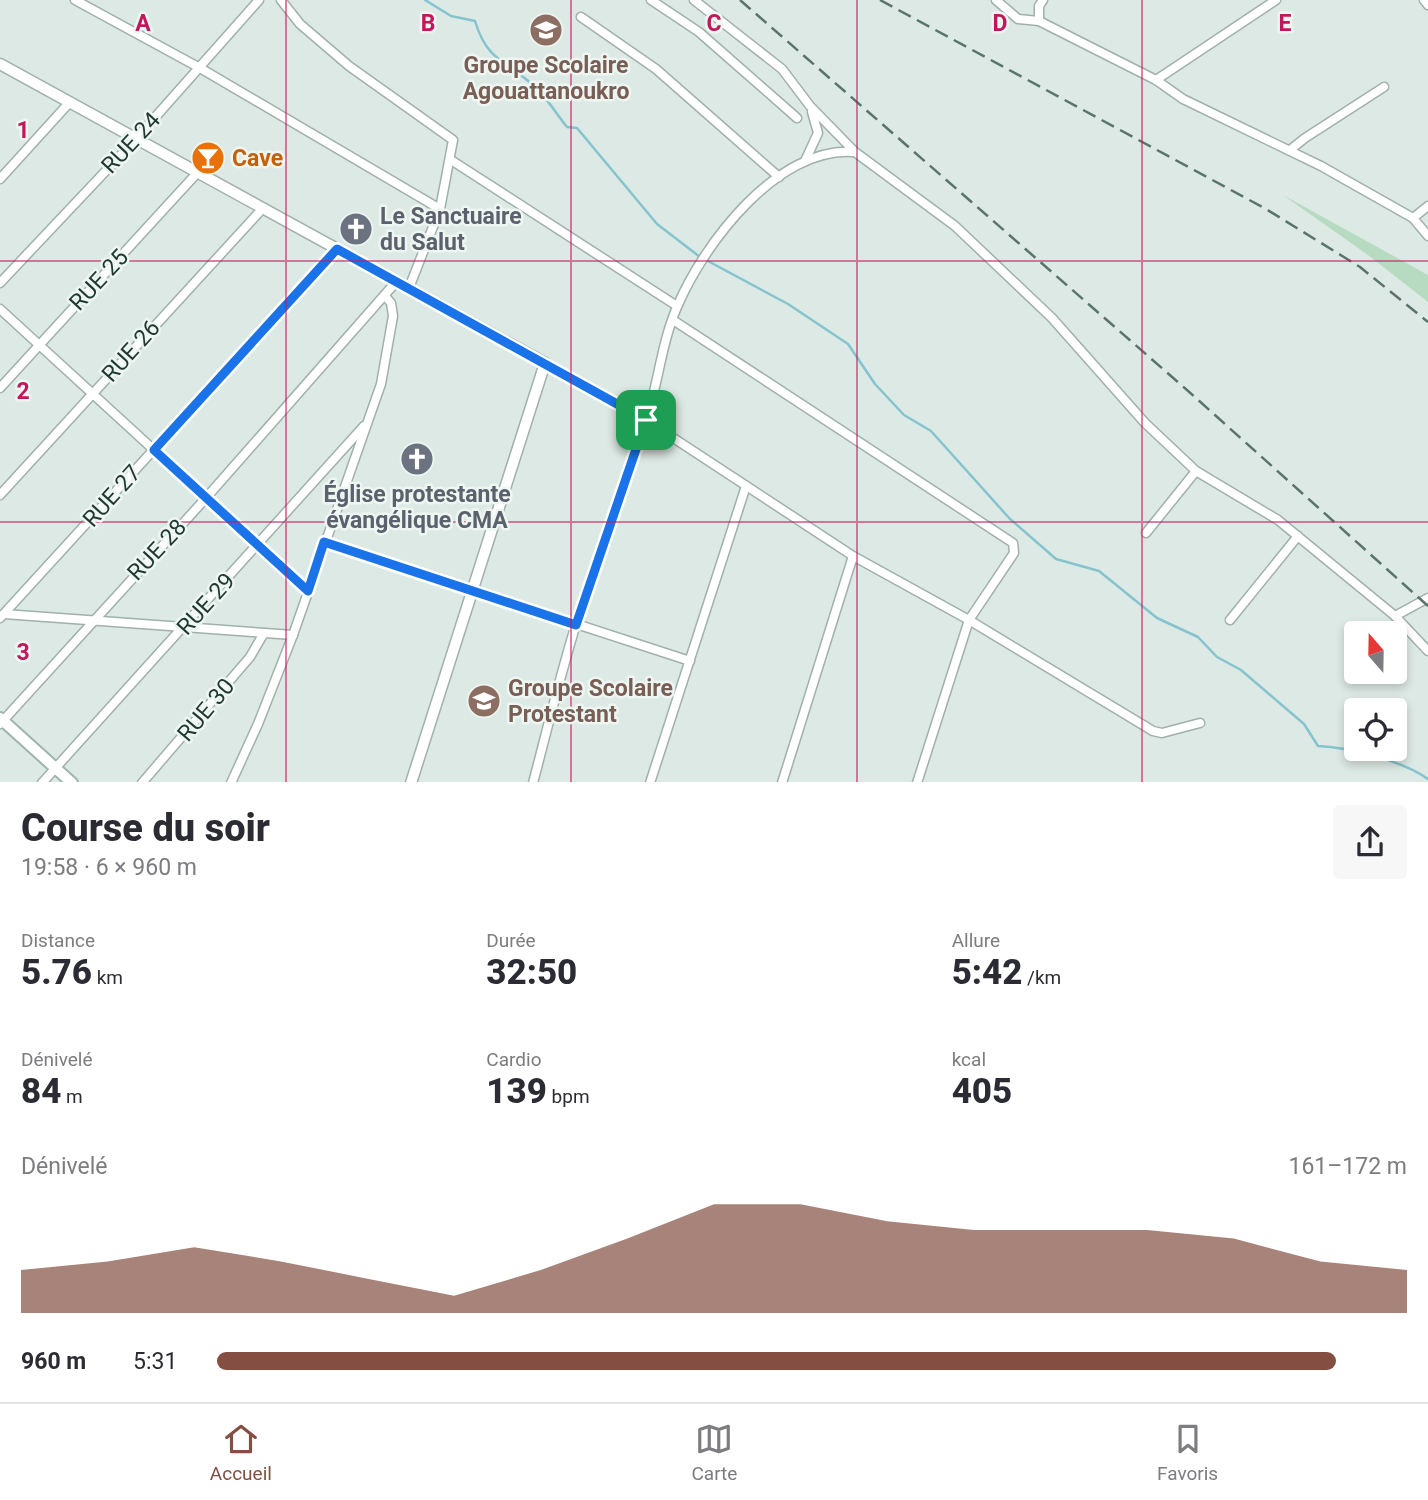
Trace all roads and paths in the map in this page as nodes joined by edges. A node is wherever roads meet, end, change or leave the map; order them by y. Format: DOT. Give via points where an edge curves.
graph roads {
  1 [pos="75,0"];
  2 [pos="259,0"];
  3 [pos="281,0"];
  4 [pos="651,0"];
  5 [pos="694,0"];
  6 [pos="996,0"];
  7 [pos="1042,0"];
  8 [pos="1276,0"];
  9 [pos="1424,0"];
  10 [pos="1428,5"];
  11 [pos="581,17"];
  12 [pos="1039,21"];
  13 [pos="1,66"];
  14 [pos="200,68"];
  15 [pos="1156,80"];
  16 [pos="1384,87"];
  17 [pos="69,103"];
  18 [pos="810,106"];
  19 [pos="797,118"];
  20 [pos="135,140"];
  21 [pos="1290,150"];
  22 [pos="855,152"];
  23 [pos="451,160"];
  24 [pos="804,162"];
  25 [pos="198,172"];
  26 [pos="779,177"];
  27 [pos="0,178"];
  28 [pos="1428,206"];
  29 [pos="262,208"];
  30 [pos="440,209"];
  31 [pos="1413,218"];
  32 [pos="1428,236"];
  33 [pos="337,249"];
  34 [pos="396,282"];
  35 [pos="0,283"];
  36 [pos="409,288"];
  37 [pos="385,296"];
  38 [pos="677,306"];
  39 [pos="0,309"];
  40 [pos="673,320"];
  41 [pos="39,345"];
  42 [pos="545,363"];
  43 [pos="0,388"];
  44 [pos="92,394"];
  45 [pos="646,420"];
  46 [pos="367,423"];
  47 [pos="154,450"];
  48 [pos="1196,471"];
  49 [pos="747,486"];
  50 [pos="0,495"];
  51 [pos="206,498"];
  52 [pos="1146,533"];
  53 [pos="1298,536"];
  54 [pos="324,542"];
  55 [pos="259,546"];
  56 [pos="853,556"];
  57 [pos="308,591"];
  58 [pos="474,591"];
  59 [pos="1428,598"];
  60 [pos="2,616"];
  61 [pos="1395,616"];
  62 [pos="92,620"];
  63 [pos="969,620"];
  64 [pos="1230,620"];
  65 [pos="576,625"];
  66 [pos="186,627"];
  67 [pos="264,633"];
  68 [pos="293,635"];
  69 [pos="1428,651"];
  70 [pos="690,661"];
  71 [pos="1,721"];
  72 [pos="1200,723"];
  73 [pos="56,768"];
  74 [pos="42,782"];
  75 [pos="72,782"];
  76 [pos="142,782"];
  77 [pos="231,782"];
  78 [pos="413,782"];
  79 [pos="533,782"];
  80 [pos="650,782"];
  81 [pos="782,782"];
  82 [pos="917,782"];
  1 -- 14 [label="street"];
  2 -- 14 [label="street, RUE 24"];
  3 -- 23 [label="street" via="300,24 349,66 450,135"];
  4 -- 19 [label="street" via="699,32"];
  5 -- 18 [label="street" via="782,69"];
  6 -- 12 [label="street" via="1018,19"];
  7 -- 12 [label="street"];
  8 -- 15 [label="street"];
  9 -- 10 [label="street"];
  11 -- 26 [label="street" via="656,69"];
  12 -- 15 [label="street"];
  13 -- 17 [label="street"];
  14 -- 20 [label="street, RUE 24"];
  14 -- 30 [label="street"];
  15 -- 21 [label="street" via="1183,99"];
  16 -- 21 [label="street"];
  17 -- 20 [label="street"];
  17 -- 27 [label="street"];
  18 -- 22 [label="street"];
  18 -- 24 [label="street" via="818,133"];
  20 -- 25 [label="street"];
  20 -- 35 [label="street, RUE 24"];
  21 -- 31 [label="street"];
  22 -- 24 [label="street" via="835,150"];
  22 -- 48 [label="street" via="955,226 1052,318 1145,423"];
  23 -- 30 [label="street"];
  23 -- 38 [label="street"];
  24 -- 26 [label="street"];
  25 -- 29 [label="street"];
  25 -- 41 [label="street, RUE 25"];
  26 -- 38 [label="street" via="740,210"];
  28 -- 31 [label="street"];
  29 -- 33 [label="street"];
  29 -- 44 [label="street, RUE 26"];
  30 -- 36 [label="street"];
  31 -- 32 [label="street"];
  33 -- 34 [label="street"];
  33 -- 47 [label="street, RUE 27"];
  34 -- 36 [label="street"];
  34 -- 37 [label="street, RUE 28"];
  36 -- 42 [label="street"];
  37 -- 46 [label="street" via="393,316 381,384"];
  37 -- 51 [label="street, RUE 28"];
  38 -- 40 [label="street"];
  39 -- 41 [label="street"];
  40 -- 45 [label="street"];
  40 -- 63 [label="street" via="1010,540 1014,553"];
  41 -- 43 [label="street, RUE 25"];
  41 -- 44 [label="street"];
  42 -- 45 [label="street"];
  42 -- 58 [label="street"];
  44 -- 47 [label="street"];
  44 -- 50 [label="street, RUE 26"];
  45 -- 49 [label="street"];
  45 -- 65 [label="street"];
  46 -- 54 [label="street"];
  46 -- 55 [label="street, RUE 29"];
  47 -- 51 [label="street"];
  47 -- 60 [label="street, RUE 27"];
  48 -- 52 [label="street"];
  48 -- 53 [label="street"];
  49 -- 56 [label="street"];
  49 -- 70 [label="street"];
  51 -- 55 [label="street"];
  51 -- 62 [label="street, RUE 28"];
  53 -- 61 [label="street"];
  53 -- 64 [label="street"];
  54 -- 57 [label="street"];
  54 -- 58 [label="street"];
  55 -- 57 [label="street"];
  55 -- 66 [label="street, RUE 29"];
  56 -- 63 [label="street"];
  56 -- 81 [label="street"];
  57 -- 68 [label="street"];
  58 -- 65 [label="street"];
  58 -- 78 [label="street"];
  59 -- 61 [label="street"];
  60 -- 62 [label="street"];
  61 -- 69 [label="street"];
  62 -- 66 [label="street"];
  62 -- 71 [label="street, RUE 28"];
  63 -- 72 [label="street" via="1153,731"];
  63 -- 82 [label="street"];
  65 -- 70 [label="street"];
  65 -- 79 [label="street"];
  66 -- 67 [label="street"];
  66 -- 73 [label="street, RUE 29"];
  67 -- 68 [label="street"];
  67 -- 76 [label="street, RUE 30" via="250,657"];
  68 -- 77 [label="street"];
  70 -- 80 [label="street"];
  71 -- 73 [label="main road"];
  73 -- 74 [label="street, RUE 29"];
  73 -- 75 [label="main road"];
}
